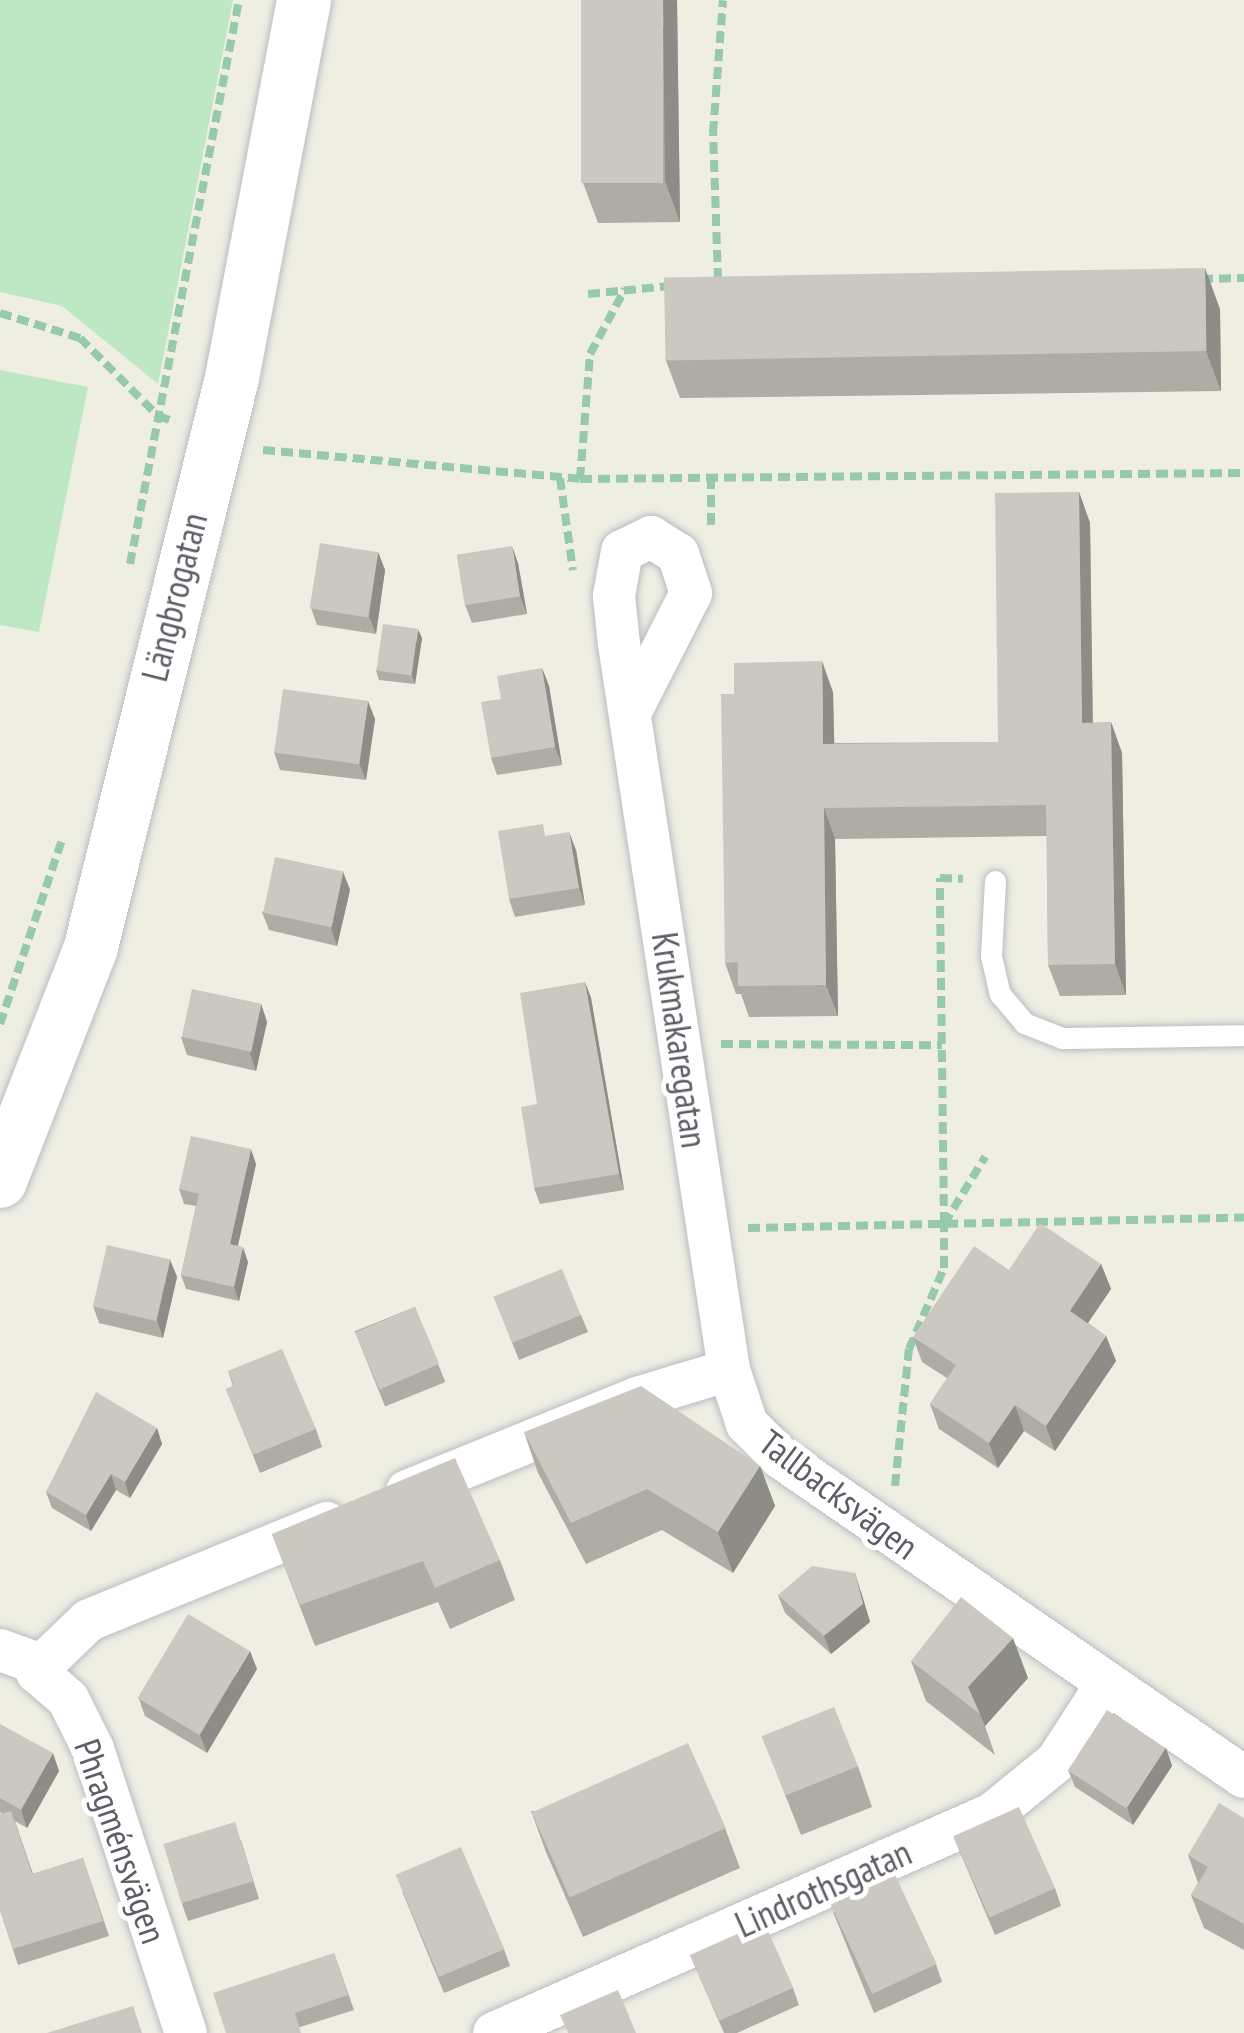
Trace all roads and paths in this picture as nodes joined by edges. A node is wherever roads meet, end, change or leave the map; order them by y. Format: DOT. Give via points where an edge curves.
graph roads {
  1 [pos="238,0"];
  2 [pos="304,0"];
  3 [pos="723,0"];
  4 [pos="1244,278"];
  5 [pos="1196,279"];
  6 [pos="718,282"];
  7 [pos="735,283"];
  8 [pos="625,289"];
  9 [pos="589,294"];
  10 [pos="0,313"];
  11 [pos="158,416"];
  12 [pos="215,437"];
  13 [pos="1244,473"];
  14 [pos="580,479"];
  15 [pos="128,575"];
  16 [pos="631,711"];
  17 [pos="68,823"];
  18 [pos="994,881"];
  19 [pos="0,1024"];
  20 [pos="1244,1035"];
  21 [pos="681,1044"];
  22 [pos="942,1045"];
  23 [pos="985,1157"];
  24 [pos="0,1181"];
  25 [pos="1244,1217"];
  26 [pos="944,1224"];
  27 [pos="708,1228"];
  28 [pos="729,1370"];
  29 [pos="890,1535"];
  30 [pos="0,1650"];
  31 [pos="42,1665"];
  32 [pos="1106,1685"];
  33 [pos="1244,1778"];
  34 [pos="186,2033"];
  35 [pos="494,2033"];
  1 -- 11 [label="path"];
  2 -- 12 [label="street, Längbrogatan"];
  3 -- 6 [label="path" via="713,133"];
  4 -- 5 [label="path"];
  6 -- 7 [label="path"];
  6 -- 8 [label="path"];
  8 -- 9 [label="path"];
  8 -- 14 [label="path" via="590,354"];
  10 -- 11 [label="path" via="80,338"];
  11 -- 12 [label="path"];
  11 -- 15 [label="path"];
  12 -- 14 [label="path" via="248,449"];
  12 -- 24 [label="street, Längbrogatan" via="91,947"];
  13 -- 14 [label="path"];
  16 -- 21 [label="street, Krukmakaregatan"];
  17 -- 19 [label="path"];
  18 -- 20 [label="lane" via="1000,994 1024,1023 1062,1038"];
  18 -- 22 [label="path" via="940,878"];
  21 -- 22 [label="path"];
  21 -- 27 [label="street, Krukmakaregatan"];
  22 -- 26 [label="path"];
  23 -- 26 [label="path"];
  25 -- 26 [label="path"];
  26 -- 27 [label="path"];
  26 -- 29 [label="path" via="944,1268 909,1349"];
  27 -- 28 [label="street, Krukmakaregatan"];
  28 -- 29 [label="street, Tallbacksvägen" via="747,1424 781,1459"];
  28 -- 31 [label="street" via="637,1398 89,1620"];
  29 -- 32 [label="street, Tallbacksvägen"];
  30 -- 31 [label="street"];
  31 -- 34 [label="street, Phragménsvägen" via="37,1672 68,1699 93,1750"];
  32 -- 33 [label="street, Tallbacksvägen"];
  32 -- 35 [label="street, Lindrothsgatan" via="1057,1761 992,1814"];
}
